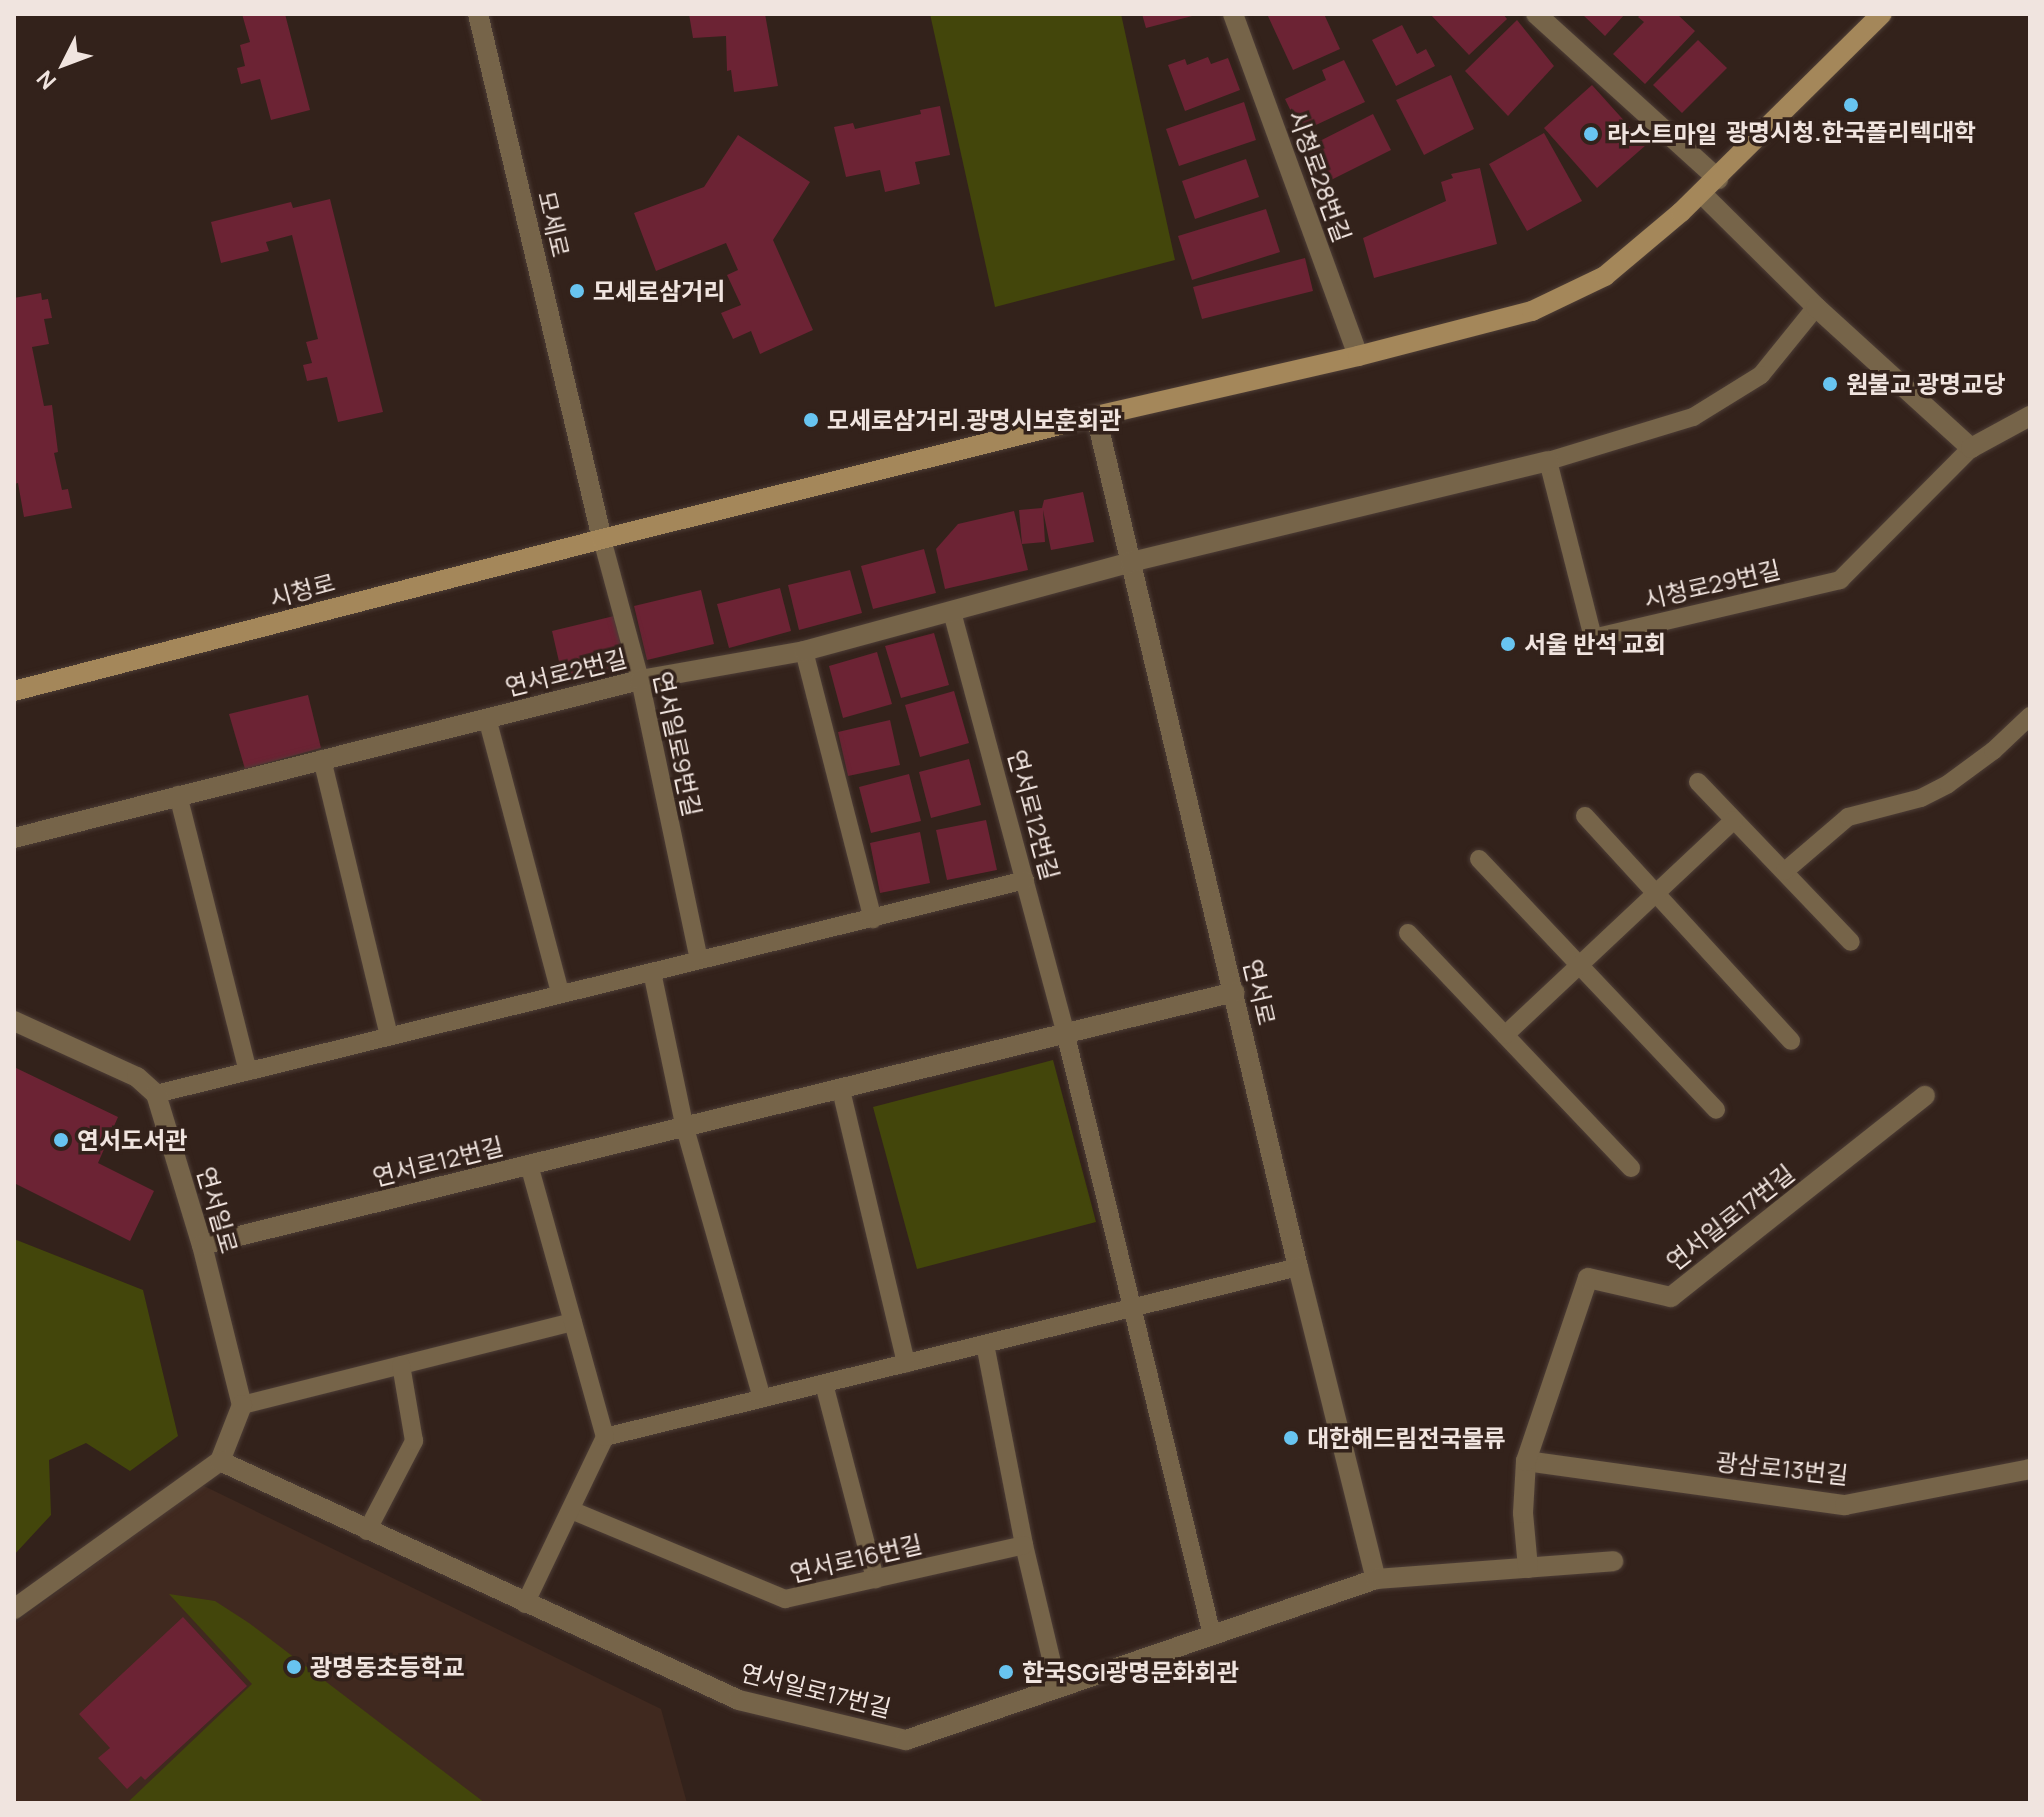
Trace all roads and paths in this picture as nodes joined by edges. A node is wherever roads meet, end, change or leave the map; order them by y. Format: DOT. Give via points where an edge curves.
graph roads {
  1 [pos="478,14"];
  2 [pos="1233,14"];
  3 [pos="1536,14"];
  4 [pos="1882,14"];
  5 [pos="1718,179"];
  6 [pos="1702,194"];
  7 [pos="1816,307"];
  8 [pos="1358,356"];
  9 [pos="1096,416"];
  10 [pos="2030,416"];
  11 [pos="1971,448"];
  12 [pos="1548,461"];
  13 [pos="602,539"];
  14 [pos="1131,562"];
  15 [pos="952,612"];
  16 [pos="804,651"];
  17 [pos="640,680"];
  18 [pos="14,691"];
  19 [pos="2030,716"];
  20 [pos="487,718"];
  21 [pos="322,759"];
  22 [pos="1698,782"];
  23 [pos="178,795"];
  24 [pos="1585,816"];
  25 [pos="1734,820"];
  26 [pos="14,838"];
  27 [pos="1479,859"];
  28 [pos="1785,871"];
  29 [pos="1025,880"];
  30 [pos="1655,893"];
  31 [pos="873,919"];
  32 [pos="1408,933"];
  33 [pos="1851,942"];
  34 [pos="699,960"];
  35 [pos="1579,965"];
  36 [pos="652,972"];
  37 [pos="560,992"];
  38 [pos="1234,992"];
  39 [pos="14,1021"];
  40 [pos="1065,1032"];
  41 [pos="1505,1035"];
  42 [pos="389,1036"];
  43 [pos="1791,1041"];
  44 [pos="248,1071"];
  45 [pos="841,1090"];
  46 [pos="156,1094"];
  47 [pos="1925,1096"];
  48 [pos="1716,1110"];
  49 [pos="685,1128"];
  50 [pos="529,1165"];
  51 [pos="1631,1168"];
  52 [pos="202,1245"];
  53 [pos="1298,1267"];
  54 [pos="1130,1308"];
  55 [pos="573,1322"];
  56 [pos="985,1344"];
  57 [pos="906,1363"];
  58 [pos="401,1365"];
  59 [pos="824,1384"];
  60 [pos="762,1398"];
  61 [pos="242,1405"];
  62 [pos="605,1437"];
  63 [pos="220,1461"];
  64 [pos="1526,1461"];
  65 [pos="2030,1469"];
  66 [pos="571,1510"];
  67 [pos="367,1531"];
  68 [pos="1024,1545"];
  69 [pos="1613,1561"];
  70 [pos="1528,1568"];
  71 [pos="875,1579"];
  72 [pos="1376,1579"];
  73 [pos="525,1604"];
  74 [pos="14,1609"];
  75 [pos="1212,1635"];
  76 [pos="1058,1688"];
  1 -- 13 [label="street, 모세로"];
  2 -- 8 [label="street, 시청로28번길"];
  3 -- 5 [label="street"];
  4 -- 5 [label="main road, 시청로"];
  5 -- 6 [label="main road, 시청로"];
  6 -- 7 [label="street"];
  6 -- 8 [label="main road, 시청로" via="1605,276 1532,311"];
  7 -- 11 [label="street"];
  7 -- 12 [label="lane" via="1761,375 1693,417"];
  8 -- 9 [label="main road, 시청로"];
  9 -- 13 [label="main road, 시청로"];
  9 -- 14 [label="street, 연서로"];
  10 -- 11 [label="street, 시청로29번길"];
  11 -- 12 [label="lane, 시청로29번길" via="1840,580 1593,638"];
  12 -- 14 [label="street"];
  13 -- 17 [label="lane, 연서일로9번길"];
  13 -- 18 [label="main road, 시청로"];
  14 -- 15 [label="street, 연서로2번길"];
  14 -- 38 [label="street, 연서로"];
  15 -- 16 [label="street, 연서로2번길"];
  15 -- 29 [label="lane, 연서로12번길"];
  16 -- 17 [label="street, 연서로2번길"];
  16 -- 31 [label="lane"];
  17 -- 20 [label="street, 연서로2번길"];
  17 -- 34 [label="lane, 연서일로9번길"];
  19 -- 28 [label="lane" via="1956,780 1921,798 1848,817"];
  20 -- 21 [label="street, 연서로2번길"];
  20 -- 37 [label="lane"];
  21 -- 23 [label="street, 연서로2번길"];
  21 -- 42 [label="lane"];
  22 -- 25 [label="lane"];
  23 -- 26 [label="street, 연서로2번길"];
  23 -- 44 [label="lane"];
  24 -- 30 [label="lane"];
  25 -- 28 [label="lane"];
  25 -- 30 [label="lane"];
  27 -- 35 [label="lane"];
  28 -- 33 [label="lane"];
  29 -- 31 [label="lane"];
  29 -- 40 [label="lane, 연서로12번길"];
  30 -- 35 [label="lane"];
  30 -- 43 [label="lane"];
  31 -- 34 [label="lane"];
  32 -- 41 [label="lane"];
  34 -- 36 [label="lane"];
  35 -- 41 [label="lane"];
  35 -- 48 [label="lane"];
  36 -- 37 [label="lane"];
  36 -- 49 [label="lane"];
  37 -- 42 [label="lane"];
  38 -- 40 [label="street, 연서로12번길"];
  38 -- 53 [label="street, 연서로"];
  39 -- 46 [label="street" via="137,1077"];
  40 -- 45 [label="street, 연서로12번길"];
  40 -- 54 [label="lane, 연서로12번길"];
  41 -- 51 [label="lane"];
  42 -- 44 [label="lane"];
  44 -- 46 [label="lane"];
  45 -- 49 [label="street, 연서로12번길"];
  45 -- 57 [label="lane"];
  46 -- 52 [label="street, 연서일로"];
  47 -- 64 [label="street, 연서일로17번길" via="1671,1297 1588,1278"];
  49 -- 50 [label="street, 연서로12번길"];
  49 -- 60 [label="lane"];
  50 -- 52 [label="street, 연서로12번길"];
  50 -- 55 [label="lane"];
  52 -- 61 [label="street, 연서일로"];
  53 -- 54 [label="lane"];
  53 -- 72 [label="street, 연서로"];
  54 -- 56 [label="lane"];
  54 -- 75 [label="lane"];
  55 -- 58 [label="lane"];
  55 -- 62 [label="lane"];
  56 -- 57 [label="lane"];
  56 -- 68 [label="lane"];
  57 -- 59 [label="lane"];
  58 -- 61 [label="lane"];
  58 -- 67 [label="lane" via="414,1441"];
  59 -- 60 [label="lane"];
  59 -- 71 [label="lane"];
  60 -- 62 [label="lane"];
  61 -- 63 [label="street"];
  62 -- 66 [label="lane"];
  63 -- 67 [label="street, 연서일로17번길"];
  63 -- 74 [label="street"];
  64 -- 65 [label="street, 광삼로13번길" via="1845,1505"];
  64 -- 70 [label="street"];
  66 -- 71 [label="lane, 연서로16번길" via="785,1599"];
  66 -- 73 [label="lane"];
  67 -- 73 [label="street, 연서일로17번길"];
  68 -- 71 [label="lane, 연서로16번길"];
  68 -- 76 [label="lane"];
  69 -- 70 [label="street, 연서일로17번길"];
  70 -- 72 [label="street, 연서일로17번길"];
  72 -- 75 [label="street, 연서일로17번길"];
  73 -- 76 [label="street, 연서일로17번길" via="739,1700 906,1740"];
  75 -- 76 [label="street, 연서일로17번길"];
}
